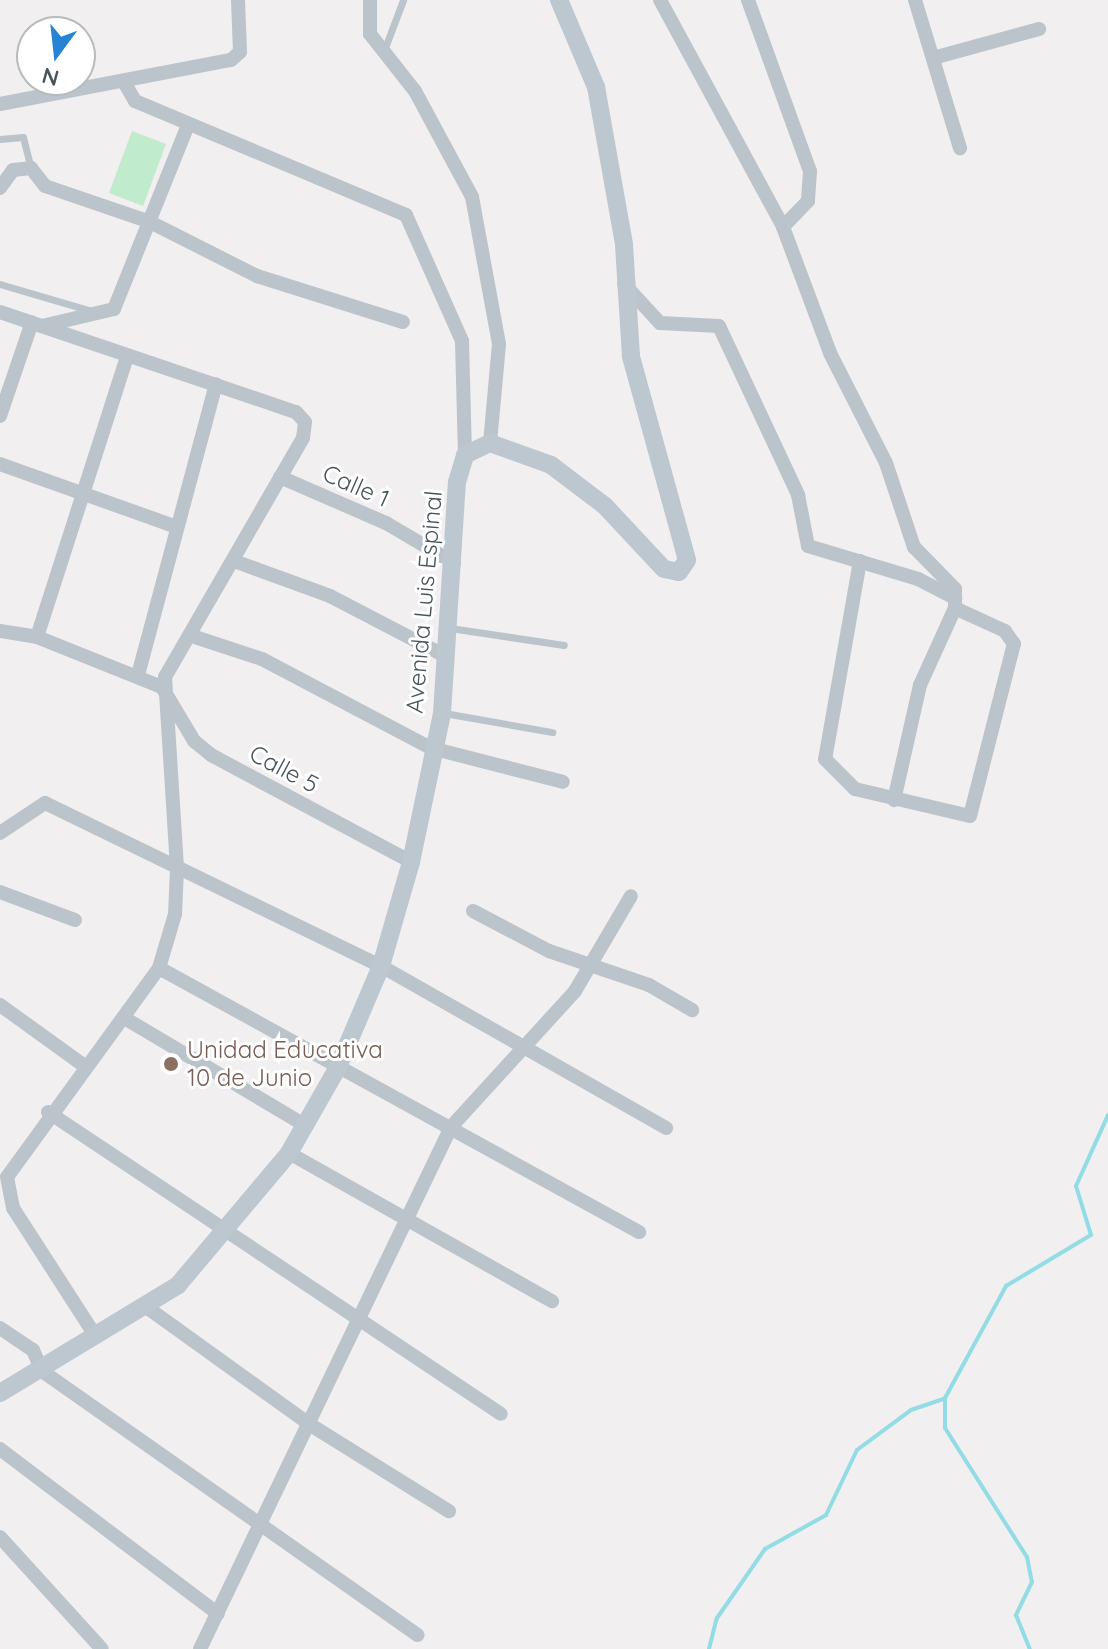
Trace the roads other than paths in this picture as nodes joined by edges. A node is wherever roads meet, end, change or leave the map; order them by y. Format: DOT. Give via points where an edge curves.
graph roads {
  1 [pos="238,0"];
  2 [pos="370,0"];
  3 [pos="403,0"];
  4 [pos="559,0"];
  5 [pos="660,0"];
  6 [pos="748,0"];
  7 [pos="915,0"];
  8 [pos="1039,29"];
  9 [pos="382,54"];
  10 [pos="933,58"];
  11 [pos="124,82"];
  12 [pos="0,104"];
  13 [pos="188,125"];
  14 [pos="0,139"];
  15 [pos="960,148"];
  16 [pos="31,168"];
  17 [pos="0,188"];
  18 [pos="150,222"];
  19 [pos="783,227"];
  20 [pos="0,284"];
  21 [pos="624,284"];
  22 [pos="0,312"];
  23 [pos="101,317"];
  24 [pos="403,322"];
  25 [pos="37,324"];
  26 [pos="127,356"];
  27 [pos="216,384"];
  28 [pos="0,416"];
  29 [pos="490,443"];
  30 [pos="465,455"];
  31 [pos="0,464"];
  32 [pos="280,477"];
  33 [pos="83,495"];
  34 [pos="174,526"];
  35 [pos="234,561"];
  36 [pos="860,561"];
  37 [pos="454,563"];
  38 [pos="955,603"];
  39 [pos="450,628"];
  40 [pos="0,631"];
  41 [pos="192,636"];
  42 [pos="37,637"];
  43 [pos="564,645"];
  44 [pos="447,657"];
  45 [pos="138,675"];
  46 [pos="162,687"];
  47 [pos="442,713"];
  48 [pos="552,732"];
  49 [pos="431,748"];
  50 [pos="563,782"];
  51 [pos="894,800"];
  52 [pos="1,831"];
  53 [pos="411,862"];
  54 [pos="177,869"];
  55 [pos="0,892"];
  56 [pos="631,896"];
  57 [pos="473,911"];
  58 [pos="75,920"];
  59 [pos="590,965"];
  60 [pos="381,966"];
  61 [pos="159,968"];
  62 [pos="0,1005"];
  63 [pos="692,1010"];
  64 [pos="126,1019"];
  65 [pos="522,1050"];
  66 [pos="86,1067"];
  67 [pos="338,1067"];
  68 [pos="48,1112"];
  69 [pos="306,1126"];
  70 [pos="451,1127"];
  71 [pos="666,1128"];
  72 [pos="289,1153"];
  73 [pos="412,1222"];
  74 [pos="228,1228"];
  75 [pos="639,1232"];
  76 [pos="552,1301"];
  77 [pos="145,1306"];
  78 [pos="362,1322"];
  79 [pos="0,1328"];
  80 [pos="96,1337"];
  81 [pos="42,1371"];
  82 [pos="0,1393"];
  83 [pos="501,1414"];
  84 [pos="309,1424"];
  85 [pos="0,1449"];
  86 [pos="449,1511"];
  87 [pos="262,1523"];
  88 [pos="0,1537"];
  89 [pos="218,1614"];
  90 [pos="417,1635"];
  91 [pos="102,1649"];
  92 [pos="200,1649"];
  1 -- 11 [label="street" via="237,57"];
  2 -- 9 [label="street" via="367,25"];
  3 -- 9 [label="lane"];
  4 -- 21 [label="street" via="596,87 624,244"];
  5 -- 19 [label="street"];
  6 -- 19 [label="street" via="810,171 808,201"];
  7 -- 10 [label="street"];
  8 -- 10 [label="street"];
  9 -- 29 [label="street" via="415,91 468,181 499,344"];
  10 -- 15 [label="street"];
  11 -- 12 [label="street"];
  11 -- 13 [label="street" via="135,101"];
  13 -- 18 [label="street"];
  13 -- 30 [label="street" via="406,215 462,341"];
  14 -- 16 [label="lane" via="23,137"];
  16 -- 17 [label="street" via="13,170"];
  16 -- 18 [label="street" via="45,186"];
  18 -- 23 [label="street" via="114,309"];
  18 -- 24 [label="street" via="257,276"];
  19 -- 38 [label="street" via="830,353 886,463 914,547 947,576"];
  20 -- 23 [label="lane"];
  21 -- 29 [label="street" via="645,422 687,542 684,568 664,569 605,506 551,465"];
  21 -- 36 [label="street" via="639,292 660,323 719,326 798,495 808,546"];
  22 -- 25 [label="street"];
  23 -- 25 [label="street"];
  25 -- 26 [label="street"];
  25 -- 28 [label="street"];
  26 -- 27 [label="street"];
  26 -- 33 [label="street"];
  27 -- 32 [label="street" via="305,422"];
  27 -- 34 [label="street"];
  29 -- 30 [label="street"];
  30 -- 37 [label="street, Avenida Luis Espinal"];
  31 -- 33 [label="street"];
  32 -- 35 [label="street"];
  32 -- 37 [label="street, Calle 1" via="386,523"];
  33 -- 34 [label="street"];
  33 -- 42 [label="street"];
  34 -- 45 [label="street"];
  35 -- 41 [label="street"];
  35 -- 44 [label="street" via="330,596"];
  36 -- 38 [label="street"];
  36 -- 51 [label="street" via="822,745 835,776"];
  37 -- 39 [label="street, Avenida Luis Espinal"];
  38 -- 51 [label="street" via="920,685"];
  38 -- 51 [label="street" via="1005,631 1014,644 970,816"];
  39 -- 43 [label="lane"];
  39 -- 44 [label="street, Avenida Luis Espinal"];
  40 -- 42 [label="street"];
  41 -- 46 [label="street"];
  41 -- 49 [label="street" via="262,659"];
  42 -- 45 [label="street"];
  44 -- 47 [label="street, Avenida Luis Espinal"];
  45 -- 46 [label="street"];
  46 -- 53 [label="street, Calle 5" via="194,741 211,755"];
  46 -- 54 [label="street"];
  47 -- 48 [label="lane"];
  47 -- 49 [label="street, Avenida Luis Espinal"];
  49 -- 50 [label="street"];
  49 -- 53 [label="street, Avenida Luis Espinal"];
  52 -- 54 [label="street" via="45,803"];
  53 -- 60 [label="street, Avenida Luis Espinal"];
  54 -- 60 [label="street"];
  54 -- 61 [label="street" via="175,914"];
  55 -- 58 [label="street"];
  56 -- 59 [label="street"];
  57 -- 59 [label="street"];
  59 -- 63 [label="street"];
  59 -- 65 [label="street"];
  60 -- 65 [label="street"];
  60 -- 67 [label="street, Avenida Luis Espinal"];
  61 -- 64 [label="street"];
  61 -- 67 [label="street"];
  62 -- 66 [label="street"];
  64 -- 66 [label="street"];
  64 -- 69 [label="street"];
  65 -- 70 [label="street"];
  65 -- 71 [label="street"];
  66 -- 68 [label="street"];
  67 -- 69 [label="street, Avenida Luis Espinal"];
  67 -- 70 [label="street"];
  68 -- 74 [label="street"];
  68 -- 80 [label="street" via="12,1161 9,1192"];
  69 -- 72 [label="street, Avenida Luis Espinal"];
  70 -- 73 [label="street"];
  70 -- 75 [label="street"];
  72 -- 73 [label="street"];
  72 -- 74 [label="street, Avenida Luis Espinal"];
  73 -- 76 [label="street"];
  73 -- 78 [label="street"];
  74 -- 77 [label="street, Avenida Luis Espinal" via="178,1285"];
  74 -- 78 [label="street"];
  77 -- 80 [label="street, Avenida Luis Espinal"];
  77 -- 84 [label="street"];
  78 -- 83 [label="street"];
  78 -- 84 [label="street"];
  79 -- 81 [label="street" via="33,1350"];
  80 -- 81 [label="street, Avenida Luis Espinal"];
  81 -- 82 [label="street, Avenida Luis Espinal"];
  81 -- 87 [label="street"];
  84 -- 86 [label="street"];
  84 -- 87 [label="street"];
  85 -- 89 [label="street"];
  87 -- 89 [label="street"];
  87 -- 90 [label="street"];
  88 -- 91 [label="street"];
  89 -- 92 [label="street"];
}
